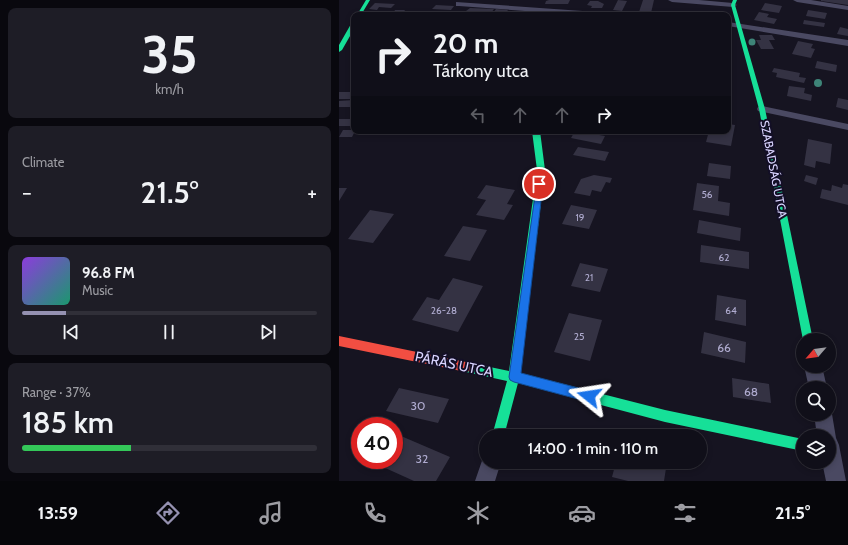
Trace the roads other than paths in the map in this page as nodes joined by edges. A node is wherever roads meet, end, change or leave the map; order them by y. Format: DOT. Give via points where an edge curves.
graph roads {
  1 [pos="368,0"];
  2 [pos="533,0"];
  3 [pos="672,0"];
  4 [pos="797,0"];
  5 [pos="734,2"];
  6 [pos="459,4"];
  7 [pos="848,8"];
  8 [pos="361,12"];
  9 [pos="528,12"];
  10 [pos="731,24"];
  11 [pos="738,25"];
  12 [pos="351,29"];
  13 [pos="848,43"];
  14 [pos="339,50"];
  15 [pos="762,109"];
  16 [pos="848,127"];
  17 [pos="536,134"];
  18 [pos="807,333"];
  19 [pos="339,341"];
  20 [pos="514,377"];
  21 [pos="500,429"];
  22 [pos="796,444"];
  23 [pos="489,469"];
  24 [pos="834,469"];
  25 [pos="485,481"];
  26 [pos="836,481"];
  1 -- 8 [label="street"];
  2 -- 9 [label="street"];
  3 -- 5 [label="street"];
  4 -- 7 [label="street"];
  5 -- 11 [label="street, SZABADSÁG UTCA"];
  6 -- 9 [label="street"];
  10 -- 11 [label="street"];
  11 -- 13 [label="street"];
  11 -- 15 [label="street, SZABADSÁG UTCA"];
  12 -- 14 [label="street"];
  15 -- 16 [label="street"];
  15 -- 18 [label="street, SZABADSÁG UTCA"];
  17 -- 20 [label="street" via="541,170"];
  19 -- 20 [label="street, PÁRÁS UTCA"];
  20 -- 21 [label="street"];
  20 -- 22 [label="street, PÁRÁS UTCA" via="665,416"];
  23 -- 25 [label="street"];
  24 -- 26 [label="street"];
}
